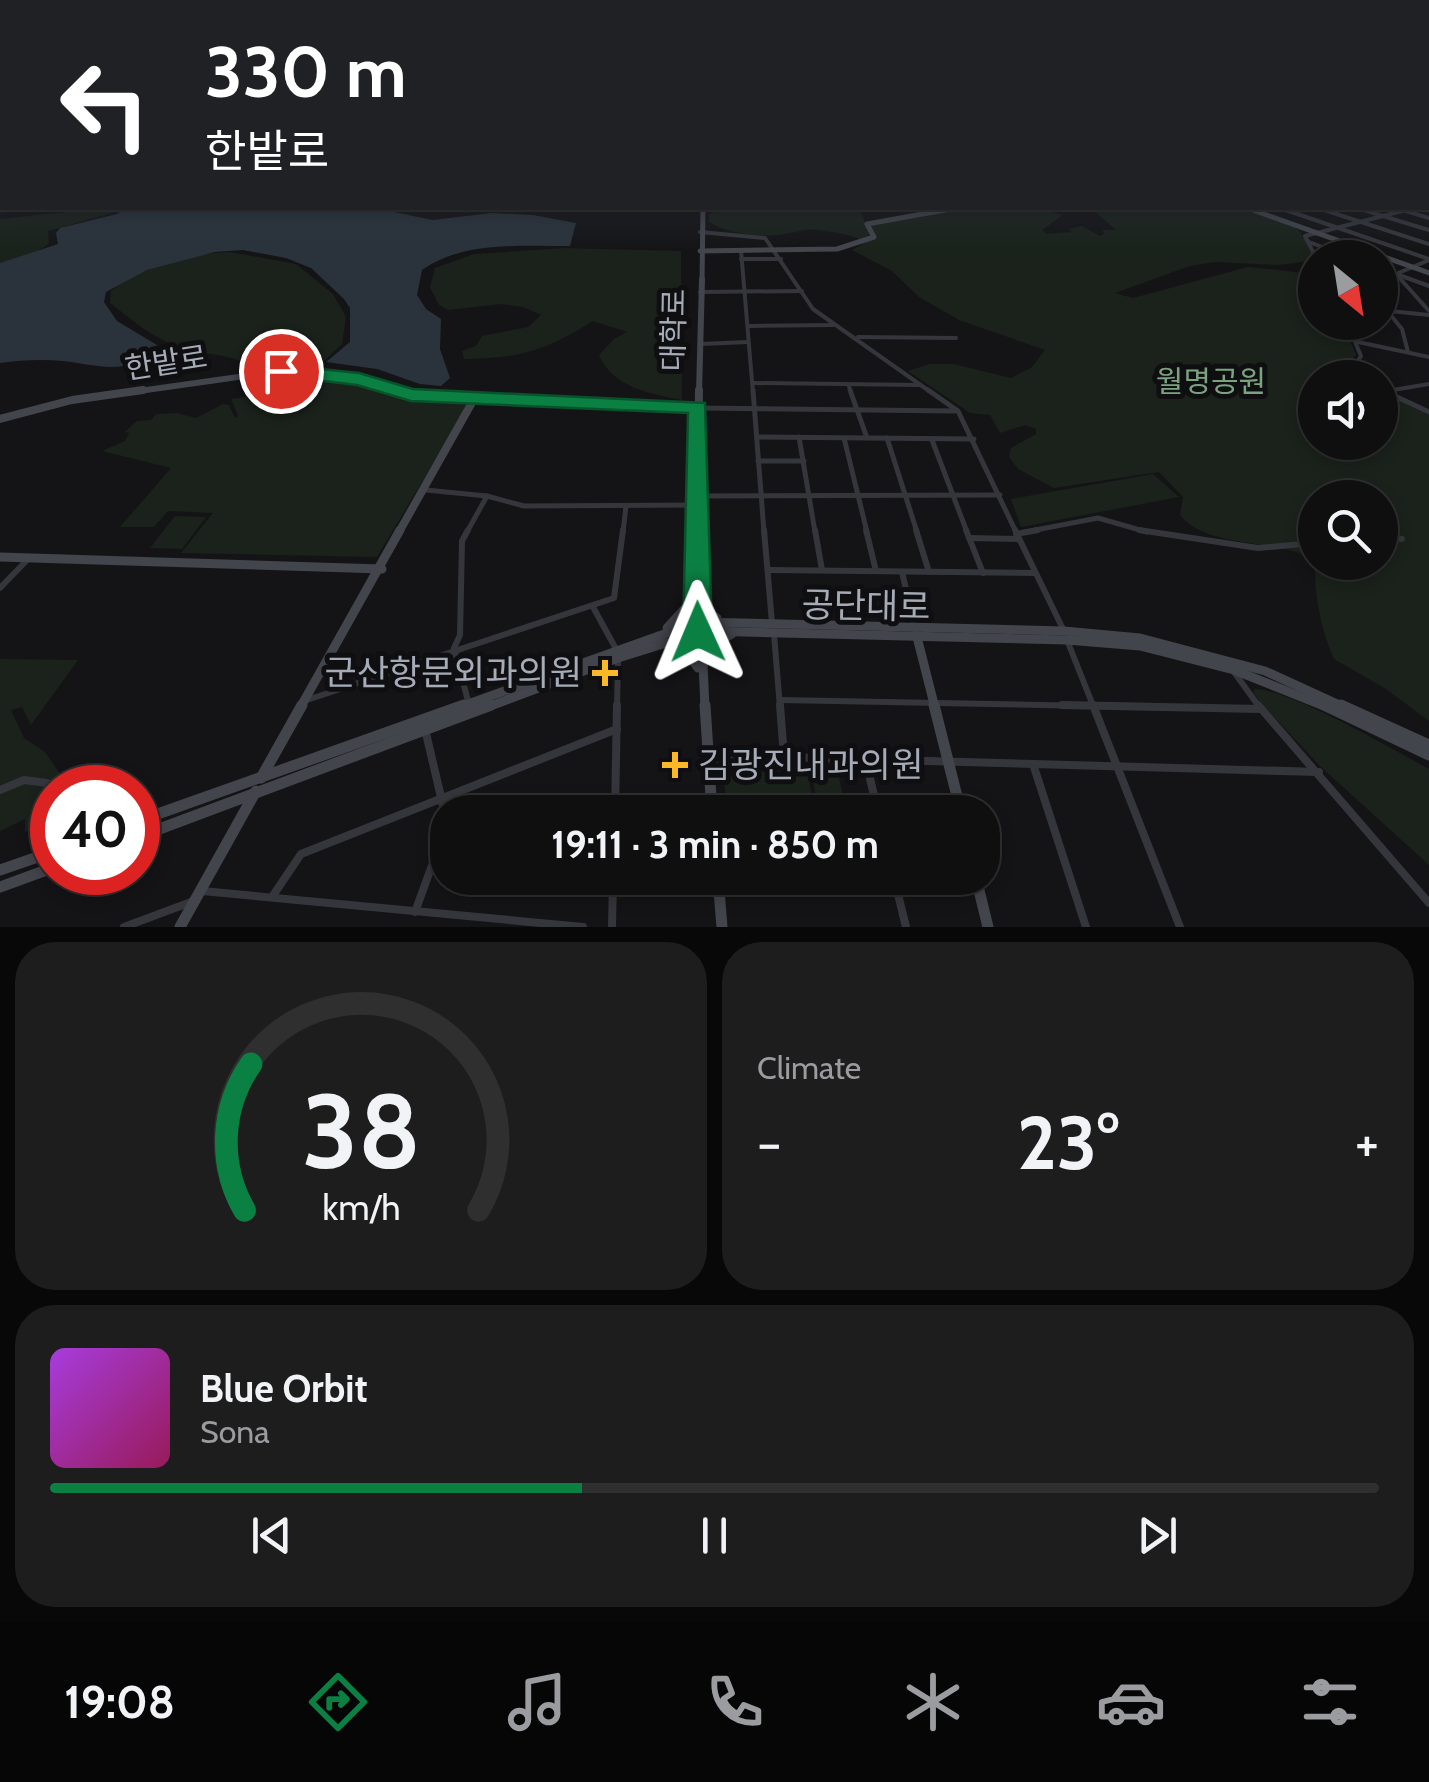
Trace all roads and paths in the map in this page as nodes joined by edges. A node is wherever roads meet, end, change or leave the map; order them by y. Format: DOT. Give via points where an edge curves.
graph roads {
  1 [pos="703,210"];
  2 [pos="945,210"];
  3 [pos="1253,210"];
  4 [pos="1286,210"];
  5 [pos="1324,210"];
  6 [pos="1364,210"];
  7 [pos="1404,210"];
  8 [pos="1383,216"];
  9 [pos="1429,218"];
  10 [pos="1362,222"];
  11 [pos="1340,228"];
  12 [pos="1429,230"];
  13 [pos="700,232"];
  14 [pos="1318,233"];
  15 [pos="1308,240"];
  16 [pos="1429,244"];
  17 [pos="741,250"];
  18 [pos="700,251"];
  19 [pos="777,251"];
  20 [pos="741,259"];
  21 [pos="781,259"];
  22 [pos="1429,259"];
  23 [pos="1408,266"];
  24 [pos="1429,273"];
  25 [pos="1398,274"];
  26 [pos="1398,277"];
  27 [pos="1398,278"];
  28 [pos="1429,286"];
  29 [pos="802,291"];
  30 [pos="699,292"];
  31 [pos="745,292"];
  32 [pos="1398,311"];
  33 [pos="1429,313"];
  34 [pos="1398,324"];
  35 [pos="836,325"];
  36 [pos="748,326"];
  37 [pos="855,337"];
  38 [pos="956,338"];
  39 [pos="748,342"];
  40 [pos="1358,342"];
  41 [pos="698,344"];
  42 [pos="1408,352"];
  43 [pos="1429,357"];
  44 [pos="1358,360"];
  45 [pos="752,383"];
  46 [pos="1429,384"];
  47 [pos="924,385"];
  48 [pos="850,386"];
  49 [pos="1398,388"];
  50 [pos="1398,397"];
  51 [pos="474,400"];
  52 [pos="754,407"];
  53 [pos="698,408"];
  54 [pos="859,409"];
  55 [pos="958,411"];
  56 [pos="1429,412"];
  57 [pos="0,419"];
  58 [pos="756,436"];
  59 [pos="798,437"];
  60 [pos="844,438"];
  61 [pos="867,438"];
  62 [pos="887,438"];
  63 [pos="932,439"];
  64 [pos="974,440"];
  65 [pos="758,461"];
  66 [pos="804,461"];
  67 [pos="426,490"];
  68 [pos="1000,495"];
  69 [pos="487,496"];
  70 [pos="762,496"];
  71 [pos="810,496"];
  72 [pos="859,496"];
  73 [pos="906,496"];
  74 [pos="953,496"];
  75 [pos="696,501"];
  76 [pos="626,506"];
  77 [pos="1018,536"];
  78 [pos="969,538"];
  79 [pos="1398,539"];
  80 [pos="1402,540"];
  81 [pos="1298,544"];
  82 [pos="0,557"];
  83 [pos="29,558"];
  84 [pos="382,569"];
  85 [pos="768,570"];
  86 [pos="822,570"];
  87 [pos="876,571"];
  88 [pos="902,572"];
  89 [pos="929,572"];
  90 [pos="983,572"];
  91 [pos="1036,573"];
  92 [pos="0,588"];
  93 [pos="697,592"];
  94 [pos="593,607"];
  95 [pos="732,622"];
  96 [pos="698,627"];
  97 [pos="773,628"];
  98 [pos="741,631"];
  99 [pos="916,632"];
  100 [pos="1065,636"];
  101 [pos="660,638"];
  102 [pos="454,648"];
  103 [pos="617,653"];
  104 [pos="700,667"];
  105 [pos="1234,670"];
  106 [pos="304,700"];
  107 [pos="780,700"];
  108 [pos="468,702"];
  109 [pos="935,705"];
  110 [pos="1092,706"];
  111 [pos="1260,708"];
  112 [pos="425,729"];
  113 [pos="618,729"];
  114 [pos="1429,745"];
  115 [pos="1429,754"];
  116 [pos="784,757"];
  117 [pos="707,761"];
  118 [pos="866,761"];
  119 [pos="950,763"];
  120 [pos="1034,764"];
  121 [pos="1114,766"];
  122 [pos="1319,772"];
  123 [pos="261,777"];
  124 [pos="30,781"];
  125 [pos="0,790"];
  126 [pos="256,792"];
  127 [pos="438,795"];
  128 [pos="447,795"];
  129 [pos="615,795"];
  130 [pos="710,795"];
  131 [pos="874,795"];
  132 [pos="957,795"];
  133 [pos="430,802"];
  134 [pos="160,813"];
  135 [pos="160,828"];
  136 [pos="30,860"];
  137 [pos="0,870"];
  138 [pos="430,872"];
  139 [pos="30,876"];
  140 [pos="0,887"];
  141 [pos="613,895"];
  142 [pos="719,895"];
  143 [pos="898,895"];
  144 [pos="980,895"];
  145 [pos="198,896"];
  146 [pos="272,897"];
  147 [pos="1429,904"];
  148 [pos="415,912"];
  149 [pos="124,927"];
  150 [pos="180,927"];
  151 [pos="583,927"];
  152 [pos="612,927"];
  153 [pos="722,927"];
  154 [pos="906,927"];
  155 [pos="988,927"];
  156 [pos="1086,927"];
  157 [pos="1180,927"];
  1 -- 13 [label="street, 대학로"];
  2 -- 19 [label="street" via="867,224 874,237 846,248"];
  3 -- 14 [label="street"];
  4 -- 11 [label="street"];
  5 -- 10 [label="street"];
  6 -- 8 [label="street"];
  7 -- 8 [label="street"];
  7 -- 9 [label="street"];
  8 -- 10 [label="street"];
  8 -- 12 [label="street"];
  10 -- 11 [label="street"];
  10 -- 16 [label="street"];
  11 -- 14 [label="street"];
  11 -- 22 [label="street"];
  13 -- 18 [label="street, 대학로"];
  13 -- 19 [label="street" via="759,235"];
  14 -- 15 [label="street"];
  14 -- 23 [label="street"];
  17 -- 18 [label="street"];
  17 -- 19 [label="street"];
  17 -- 20 [label="street"];
  18 -- 30 [label="street, 대학로"];
  19 -- 21 [label="street"];
  20 -- 21 [label="street"];
  20 -- 31 [label="street"];
  21 -- 29 [label="street"];
  22 -- 23 [label="street"];
  23 -- 24 [label="street"];
  23 -- 25 [label="street"];
  26 -- 28 [label="street"];
  27 -- 33 [label="street"];
  29 -- 31 [label="street"];
  29 -- 35 [label="street"];
  30 -- 31 [label="street"];
  30 -- 41 [label="street, 대학로"];
  31 -- 36 [label="street"];
  32 -- 33 [label="street"];
  34 -- 42 [label="street"];
  35 -- 36 [label="street"];
  35 -- 37 [label="street"];
  36 -- 39 [label="street"];
  37 -- 38 [label="street"];
  37 -- 47 [label="street"];
  39 -- 41 [label="street"];
  39 -- 45 [label="street"];
  40 -- 42 [label="street"];
  40 -- 44 [label="street"];
  41 -- 53 [label="street, 대학로"];
  42 -- 43 [label="street"];
  45 -- 48 [label="street"];
  45 -- 52 [label="street"];
  46 -- 49 [label="street"];
  47 -- 48 [label="street"];
  47 -- 55 [label="street"];
  48 -- 54 [label="street"];
  50 -- 56 [label="street"];
  51 -- 53 [label="street, 한밭로"];
  51 -- 57 [label="street, 한밭로" via="281,371 72,400"];
  51 -- 67 [label="street"];
  52 -- 53 [label="street"];
  52 -- 54 [label="street"];
  52 -- 58 [label="street"];
  53 -- 75 [label="street, 대학로"];
  54 -- 55 [label="street"];
  54 -- 61 [label="street"];
  55 -- 64 [label="street"];
  58 -- 59 [label="street"];
  58 -- 65 [label="street"];
  59 -- 60 [label="street"];
  59 -- 66 [label="street"];
  60 -- 61 [label="street"];
  60 -- 72 [label="street"];
  61 -- 62 [label="street"];
  62 -- 63 [label="street"];
  62 -- 73 [label="street"];
  63 -- 64 [label="street"];
  63 -- 74 [label="street"];
  64 -- 68 [label="street"];
  65 -- 66 [label="street"];
  65 -- 70 [label="street"];
  66 -- 71 [label="street"];
  67 -- 69 [label="street"];
  67 -- 84 [label="street"];
  68 -- 74 [label="street"];
  68 -- 77 [label="street"];
  69 -- 76 [label="street" via="524,506"];
  69 -- 102 [label="street" via="462,542 460,635"];
  70 -- 71 [label="street"];
  70 -- 75 [label="street"];
  70 -- 85 [label="street"];
  71 -- 72 [label="street"];
  71 -- 86 [label="street"];
  72 -- 73 [label="street"];
  72 -- 87 [label="street"];
  73 -- 74 [label="street"];
  73 -- 89 [label="street"];
  74 -- 78 [label="street"];
  75 -- 76 [label="street"];
  75 -- 93 [label="street, 대학로"];
  76 -- 94 [label="street" via="614,598"];
  77 -- 78 [label="street"];
  77 -- 81 [label="street" via="1098,518 1160,536 1258,548"];
  77 -- 91 [label="street"];
  78 -- 90 [label="street"];
  79 -- 80 [label="street"];
  82 -- 83 [label="street"];
  83 -- 84 [label="street"];
  83 -- 92 [label="street"];
  84 -- 106 [label="street"];
  85 -- 86 [label="street"];
  85 -- 97 [label="street"];
  86 -- 87 [label="street"];
  87 -- 88 [label="street"];
  88 -- 89 [label="street"];
  88 -- 99 [label="street"];
  89 -- 90 [label="street"];
  90 -- 91 [label="street"];
  91 -- 100 [label="street"];
  93 -- 95 [label="street" via="714,617"];
  93 -- 96 [label="street, 대학로"];
  93 -- 101 [label="street"];
  94 -- 102 [label="street"];
  94 -- 103 [label="street"];
  95 -- 96 [label="street, 공단대로"];
  95 -- 97 [label="street, 공단대로"];
  96 -- 98 [label="street, 공단대로"];
  96 -- 101 [label="street, 공단대로"];
  96 -- 104 [label="street, 대학로"];
  97 -- 98 [label="street, 공단대로"];
  97 -- 99 [label="street, 공단대로"];
  97 -- 107 [label="street"];
  98 -- 104 [label="street" via="724,636"];
  99 -- 100 [label="street, 공단대로"];
  99 -- 109 [label="street"];
  100 -- 105 [label="street, 공단대로"];
  100 -- 110 [label="street"];
  100 -- 114 [label="street, 공단대로" via="1140,638 1231,660"];
  101 -- 103 [label="street, 공단대로"];
  101 -- 104 [label="street"];
  102 -- 106 [label="street"];
  102 -- 108 [label="street"];
  103 -- 108 [label="street, 공단대로"];
  103 -- 112 [label="street, 공단대로"];
  103 -- 113 [label="street"];
  104 -- 117 [label="street, 대학로"];
  105 -- 111 [label="street"];
  105 -- 115 [label="street, 공단대로" via="1326,704"];
  106 -- 123 [label="street"];
  107 -- 109 [label="street"];
  107 -- 116 [label="street"];
  108 -- 123 [label="street, 공단대로"];
  109 -- 110 [label="street"];
  109 -- 119 [label="street"];
  110 -- 111 [label="street"];
  110 -- 121 [label="street"];
  111 -- 122 [label="street"];
  112 -- 126 [label="street, 공단대로"];
  112 -- 127 [label="street"];
  113 -- 128 [label="street"];
  113 -- 129 [label="street"];
  116 -- 117 [label="street"];
  116 -- 118 [label="street"];
  117 -- 130 [label="street, 대학로"];
  118 -- 119 [label="street"];
  118 -- 131 [label="street"];
  119 -- 120 [label="street"];
  119 -- 132 [label="street"];
  120 -- 121 [label="street"];
  120 -- 156 [label="street"];
  121 -- 122 [label="street"];
  121 -- 157 [label="street"];
  122 -- 147 [label="street"];
  123 -- 126 [label="street"];
  123 -- 134 [label="street, 공단대로"];
  124 -- 125 [label="street"];
  126 -- 135 [label="street, 공단대로"];
  126 -- 145 [label="street"];
  133 -- 146 [label="street" via="301,854"];
  136 -- 137 [label="street"];
  138 -- 148 [label="street"];
  139 -- 140 [label="street"];
  141 -- 152 [label="street"];
  142 -- 153 [label="street"];
  143 -- 154 [label="street"];
  144 -- 155 [label="street"];
  145 -- 146 [label="street"];
  145 -- 149 [label="street"];
  145 -- 150 [label="street"];
  146 -- 148 [label="street"];
  148 -- 151 [label="street"];
}
